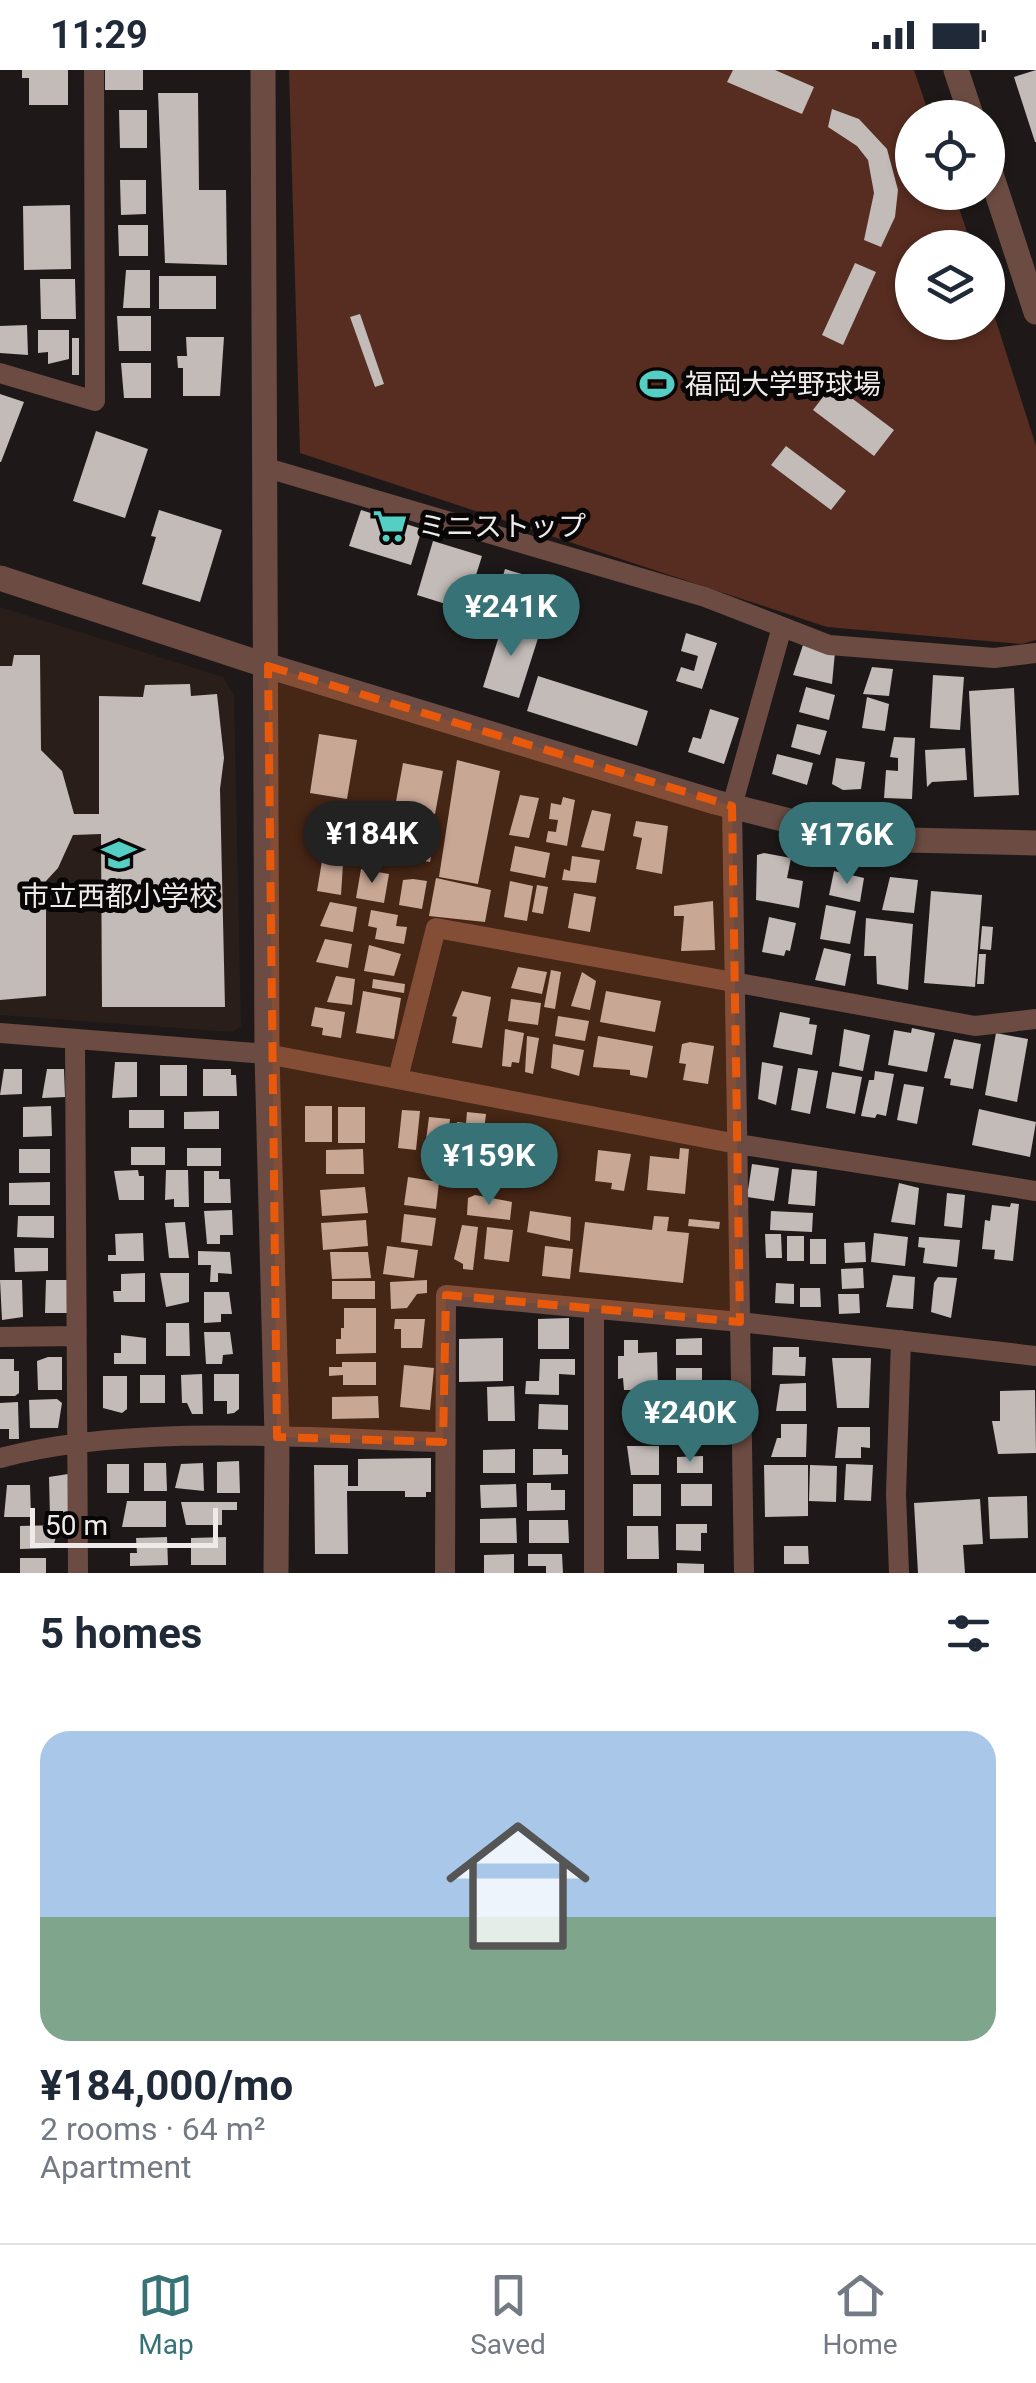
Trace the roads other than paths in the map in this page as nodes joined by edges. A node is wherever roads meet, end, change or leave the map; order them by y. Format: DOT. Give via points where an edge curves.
graph roads {
  1 [pos="94,70"];
  2 [pos="263,70"];
  3 [pos="962,72"];
  4 [pos="968,100"];
  5 [pos="1003,210"];
  6 [pos="1036,312"];
  7 [pos="0,373"];
  8 [pos="266,468"];
  9 [pos="0,578"];
  10 [pos="782,627"];
  11 [pos="1036,653"];
  12 [pos="268,666"];
  13 [pos="732,806"];
  14 [pos="1036,842"];
  15 [pos="735,981"];
  16 [pos="1036,1020"];
  17 [pos="0,1033"];
  18 [pos="75,1042"];
  19 [pos="267,1054"];
  20 [pos="398,1078"];
  21 [pos="737,1144"];
  22 [pos="1036,1191"];
  23 [pos="594,1309"];
  24 [pos="740,1322"];
  25 [pos="76,1336"];
  26 [pos="0,1337"];
  27 [pos="901,1340"];
  28 [pos="1036,1356"];
  29 [pos="277,1437"];
  30 [pos="77,1441"];
  31 [pos="443,1442"];
  32 [pos="0,1458"];
  33 [pos="78,1573"];
  34 [pos="276,1573"];
  35 [pos="445,1573"];
  36 [pos="594,1573"];
  37 [pos="744,1573"];
  38 [pos="899,1573"];
  1 -- 7 [label="street" via="95,401"];
  2 -- 8 [label="street"];
  3 -- 4 [label="street"];
  5 -- 6 [label="street"];
  8 -- 10 [label="street" via="705,597"];
  8 -- 12 [label="street"];
  9 -- 12 [label="street"];
  10 -- 11 [label="street" via="830,646 994,658"];
  10 -- 13 [label="street"];
  12 -- 13 [label="street"];
  12 -- 19 [label="street"];
  13 -- 14 [label="street" via="861,839"];
  13 -- 15 [label="street"];
  15 -- 16 [label="street" via="975,1026"];
  15 -- 20 [label="street" via="436,928"];
  15 -- 21 [label="street"];
  17 -- 18 [label="street"];
  18 -- 19 [label="street"];
  18 -- 25 [label="street"];
  19 -- 20 [label="street"];
  19 -- 29 [label="street"];
  20 -- 21 [label="street"];
  21 -- 22 [label="street"];
  21 -- 24 [label="street"];
  23 -- 24 [label="street"];
  23 -- 31 [label="street" via="446,1296"];
  23 -- 36 [label="street"];
  24 -- 27 [label="street"];
  24 -- 37 [label="street"];
  25 -- 26 [label="street"];
  25 -- 30 [label="street"];
  27 -- 28 [label="street"];
  27 -- 38 [label="street"];
  29 -- 30 [label="street"];
  29 -- 31 [label="street"];
  29 -- 34 [label="street"];
  30 -- 32 [label="street"];
  30 -- 33 [label="street"];
  31 -- 35 [label="street"];
}
